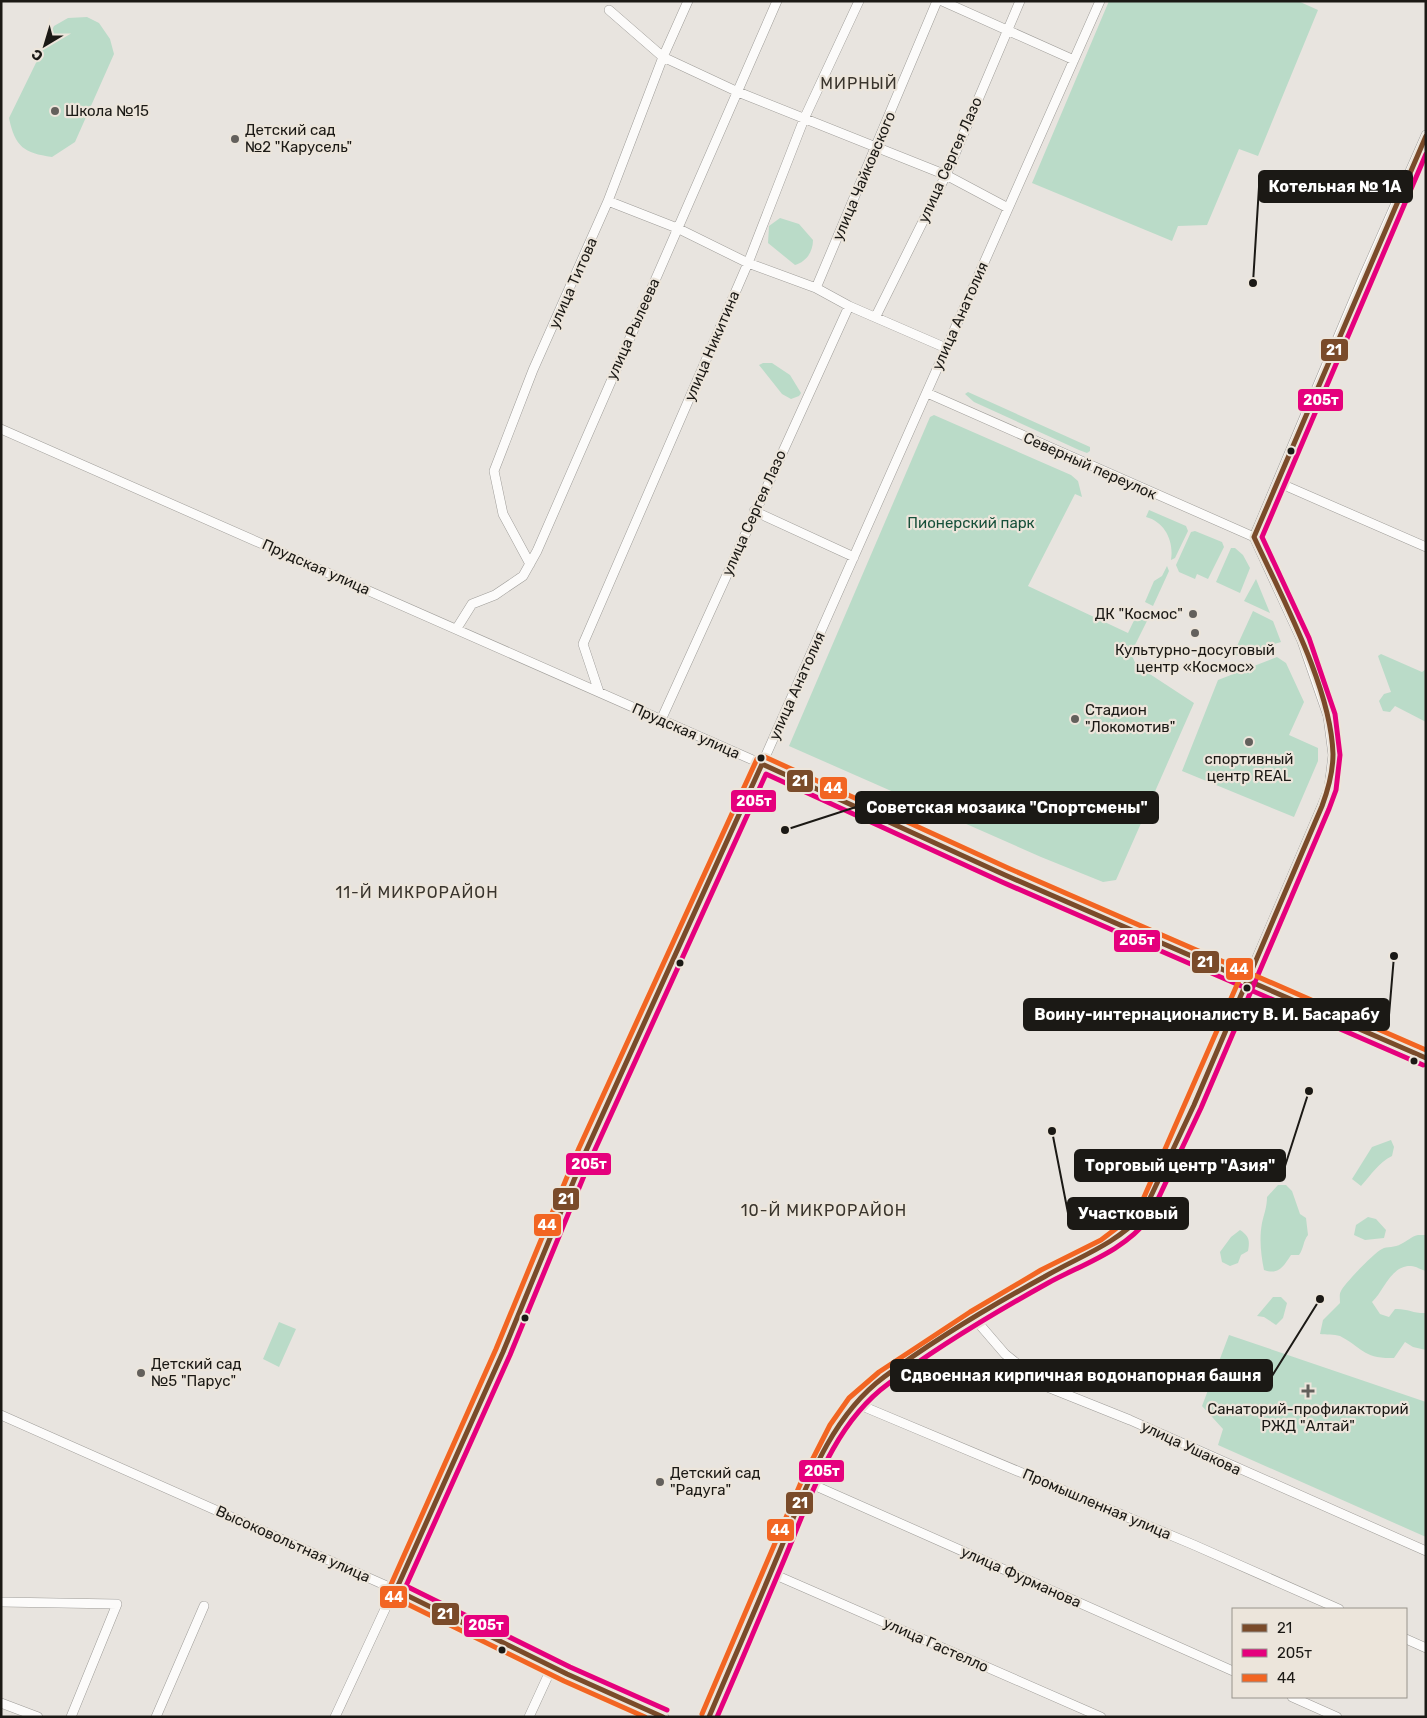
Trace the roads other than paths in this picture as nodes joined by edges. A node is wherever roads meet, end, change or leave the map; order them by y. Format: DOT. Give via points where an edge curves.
graph roads {
  1 [pos="688,1"];
  2 [pos="777,1"];
  3 [pos="859,1"];
  4 [pos="937,1"];
  5 [pos="942,1"];
  6 [pos="1020,1"];
  7 [pos="1100,1"];
  8 [pos="609,10"];
  9 [pos="1007,30"];
  10 [pos="663,56"];
  11 [pos="1074,60"];
  12 [pos="738,92"];
  13 [pos="804,119"];
  14 [pos="1426,135"];
  15 [pos="877,146"];
  16 [pos="946,175"];
  17 [pos="608,201"];
  18 [pos="1008,208"];
  19 [pos="677,228"];
  20 [pos="748,263"];
  21 [pos="816,288"];
  22 [pos="849,306"];
  23 [pos="876,316"];
  24 [pos="946,348"];
  25 [pos="927,393"];
  26 [pos="1,429"];
  27 [pos="1278,482"];
  28 [pos="754,511"];
  29 [pos="1254,537"];
  30 [pos="1426,547"];
  31 [pos="854,557"];
  32 [pos="530,564"];
  33 [pos="457,628"];
  34 [pos="599,692"];
  35 [pos="661,720"];
  36 [pos="762,764"];
  37 [pos="1247,982"];
  38 [pos="1426,1058"];
  39 [pos="974,1318"];
  40 [pos="855,1403"];
  41 [pos="1,1415"];
  42 [pos="809,1483"];
  43 [pos="1426,1552"];
  44 [pos="771,1573"];
  45 [pos="396,1590"];
  46 [pos="1,1602"];
  47 [pos="204,1606"];
  48 [pos="1336,1608"];
  49 [pos="1407,1639"];
  50 [pos="1426,1648"];
  51 [pos="552,1666"];
  52 [pos="1232,1671"];
  53 [pos="1294,1698"];
  54 [pos="1,1703"];
  55 [pos="38,1717"];
  56 [pos="71,1717"];
  57 [pos="156,1717"];
  58 [pos="335,1717"];
  59 [pos="529,1717"];
  60 [pos="664,1717"];
  61 [pos="709,1717"];
  62 [pos="1101,1717"];
  63 [pos="1337,1717"];
  1 -- 10 [label="street, улица Титова"];
  2 -- 12 [label="street, улица Рылеева"];
  3 -- 13 [label="street, улица Никитина"];
  4 -- 15 [label="street, улица Чайковского"];
  5 -- 9 [label="street"];
  6 -- 9 [label="street, улица Сергея Лазо"];
  7 -- 11 [label="street, улица Анатолия"];
  8 -- 10 [label="street"];
  9 -- 11 [label="street"];
  9 -- 16 [label="street, улица Сергея Лазо"];
  10 -- 12 [label="street"];
  10 -- 17 [label="street, улица Титова"];
  11 -- 18 [label="street, улица Анатолия"];
  12 -- 13 [label="street"];
  12 -- 19 [label="street, улица Рылеева"];
  13 -- 15 [label="street"];
  13 -- 20 [label="street, улица Никитина"];
  14 -- 27 [label="street"];
  15 -- 16 [label="street"];
  15 -- 21 [label="street, улица Чайковского"];
  16 -- 18 [label="street"];
  16 -- 23 [label="street, улица Сергея Лазо"];
  17 -- 19 [label="street"];
  17 -- 32 [label="street, улица Титова" via="533,370 494,470 503,514"];
  18 -- 24 [label="street, улица Анатолия"];
  19 -- 20 [label="street"];
  19 -- 32 [label="street, улица Рылеева"];
  20 -- 21 [label="street"];
  20 -- 34 [label="street, улица Никитина" via="583,644"];
  21 -- 22 [label="street"];
  22 -- 23 [label="street"];
  22 -- 28 [label="street, улица Сергея Лазо"];
  23 -- 24 [label="street"];
  24 -- 25 [label="street, улица Анатолия"];
  25 -- 29 [label="street, Северный переулок"];
  25 -- 31 [label="street, улица Анатолия"];
  26 -- 33 [label="street, Прудская улица"];
  27 -- 29 [label="street"];
  27 -- 30 [label="street"];
  28 -- 31 [label="street"];
  28 -- 35 [label="street, улица Сергея Лазо"];
  29 -- 37 [label="street" via="1302,641 1328,716 1333,755 1329,788"];
  31 -- 36 [label="street, улица Анатолия"];
  32 -- 33 [label="street, улица Рылеева" via="523,576 495,595 472,604"];
  33 -- 34 [label="street, Прудская улица"];
  34 -- 35 [label="street, Прудская улица"];
  35 -- 36 [label="street, Прудская улица"];
  36 -- 37 [label="street, Прудская улица"];
  36 -- 45 [label="street, улица Анатолия" via="586,1152 503,1352"];
  37 -- 38 [label="street, Прудская улица"];
  37 -- 39 [label="street" via="1151,1199 1136,1223 1105,1246 1045,1276"];
  39 -- 40 [label="street" via="883,1378"];
  39 -- 43 [label="street, улица Ушакова" via="1005,1354 1045,1386 1130,1420"];
  40 -- 42 [label="street" via="836,1429"];
  40 -- 48 [label="street, Промышленная улица"];
  41 -- 45 [label="street, Высоковольтная улица"];
  42 -- 44 [label="street"];
  42 -- 52 [label="street, улица Фурманова"];
  44 -- 61 [label="street"];
  44 -- 62 [label="street, улица Гастелло"];
  45 -- 51 [label="street, Высоковольтная улица"];
  45 -- 58 [label="street, улица Анатолия"];
  46 -- 56 [label="street" via="117,1604"];
  47 -- 57 [label="street"];
  49 -- 50 [label="street"];
  51 -- 59 [label="street"];
  51 -- 60 [label="street, Высоковольтная улица"];
  53 -- 63 [label="street"];
  54 -- 55 [label="street"];
}
